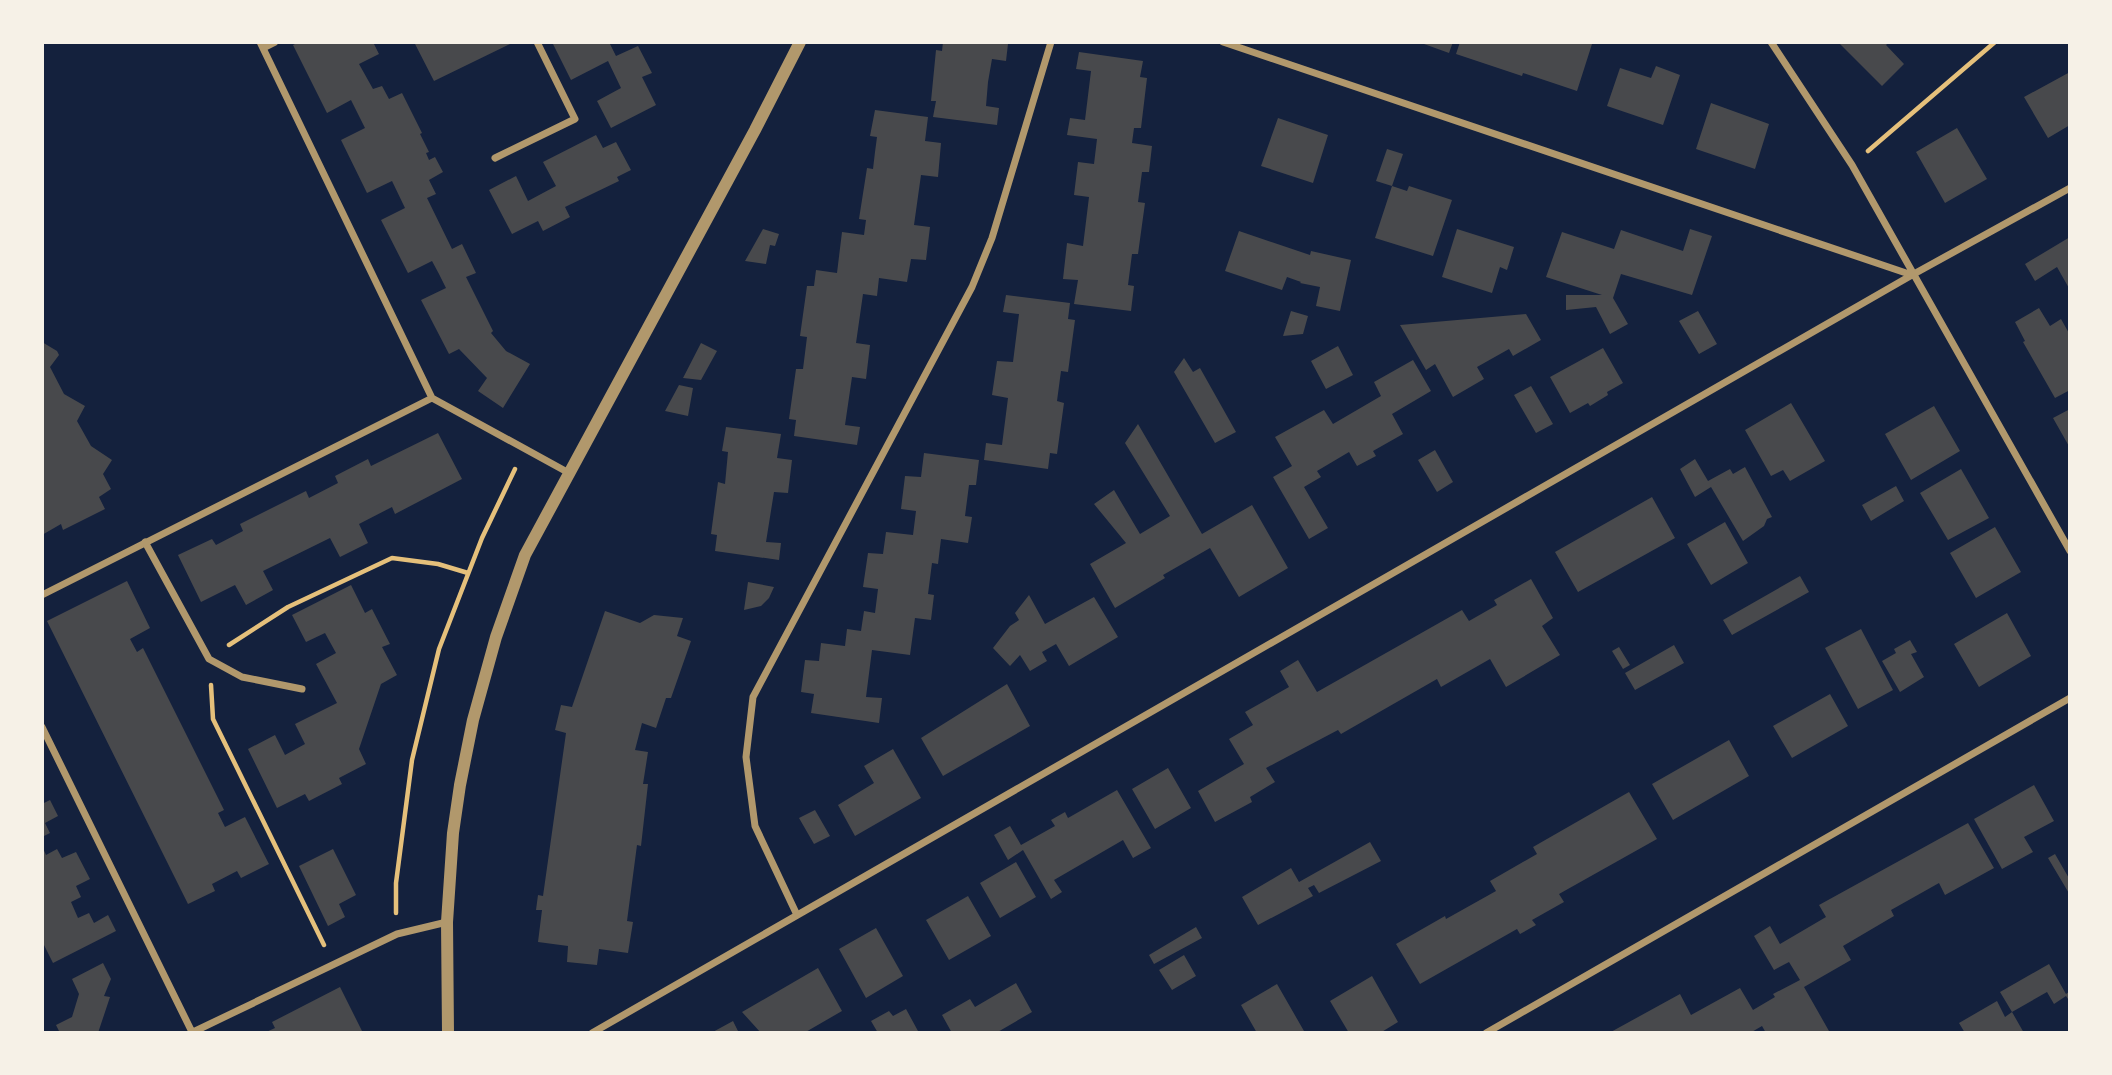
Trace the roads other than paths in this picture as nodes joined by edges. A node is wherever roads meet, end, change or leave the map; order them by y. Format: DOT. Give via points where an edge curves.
graph roads {
  1 [pos="275,42"];
  2 [pos="537,42"];
  3 [pos="800,42"];
  4 [pos="1051,42"];
  5 [pos="1223,42"];
  6 [pos="1771,42"];
  7 [pos="262,45"];
  8 [pos="495,158"];
  9 [pos="2070,188"];
  10 [pos="1912,275"];
  11 [pos="432,398"];
  12 [pos="569,473"];
  13 [pos="145,542"];
  14 [pos="2070,551"];
  15 [pos="42,595"];
  16 [pos="302,689"];
  17 [pos="2070,698"];
  18 [pos="42,727"];
  19 [pos="797,915"];
  20 [pos="447,922"];
  21 [pos="191,1032"];
  22 [pos="448,1033"];
  23 [pos="592,1033"];
  24 [pos="1486,1033"];
  1 -- 7 [label="street"];
  2 -- 8 [label="street" via="575,119"];
  3 -- 12 [label="street"];
  4 -- 19 [label="street" via="992,238 972,287 753,697 746,757 755,826"];
  5 -- 10 [label="street"];
  6 -- 10 [label="street" via="1852,165"];
  7 -- 11 [label="street"];
  9 -- 10 [label="street"];
  10 -- 14 [label="street"];
  10 -- 19 [label="street"];
  11 -- 12 [label="street"];
  11 -- 13 [label="street"];
  12 -- 20 [label="street" via="525,555 473,720 453,833"];
  13 -- 15 [label="street"];
  13 -- 16 [label="street" via="209,659 242,677"];
  17 -- 24 [label="street"];
  18 -- 21 [label="street"];
  19 -- 23 [label="street"];
  20 -- 21 [label="street" via="397,934"];
  20 -- 22 [label="street"];
}
